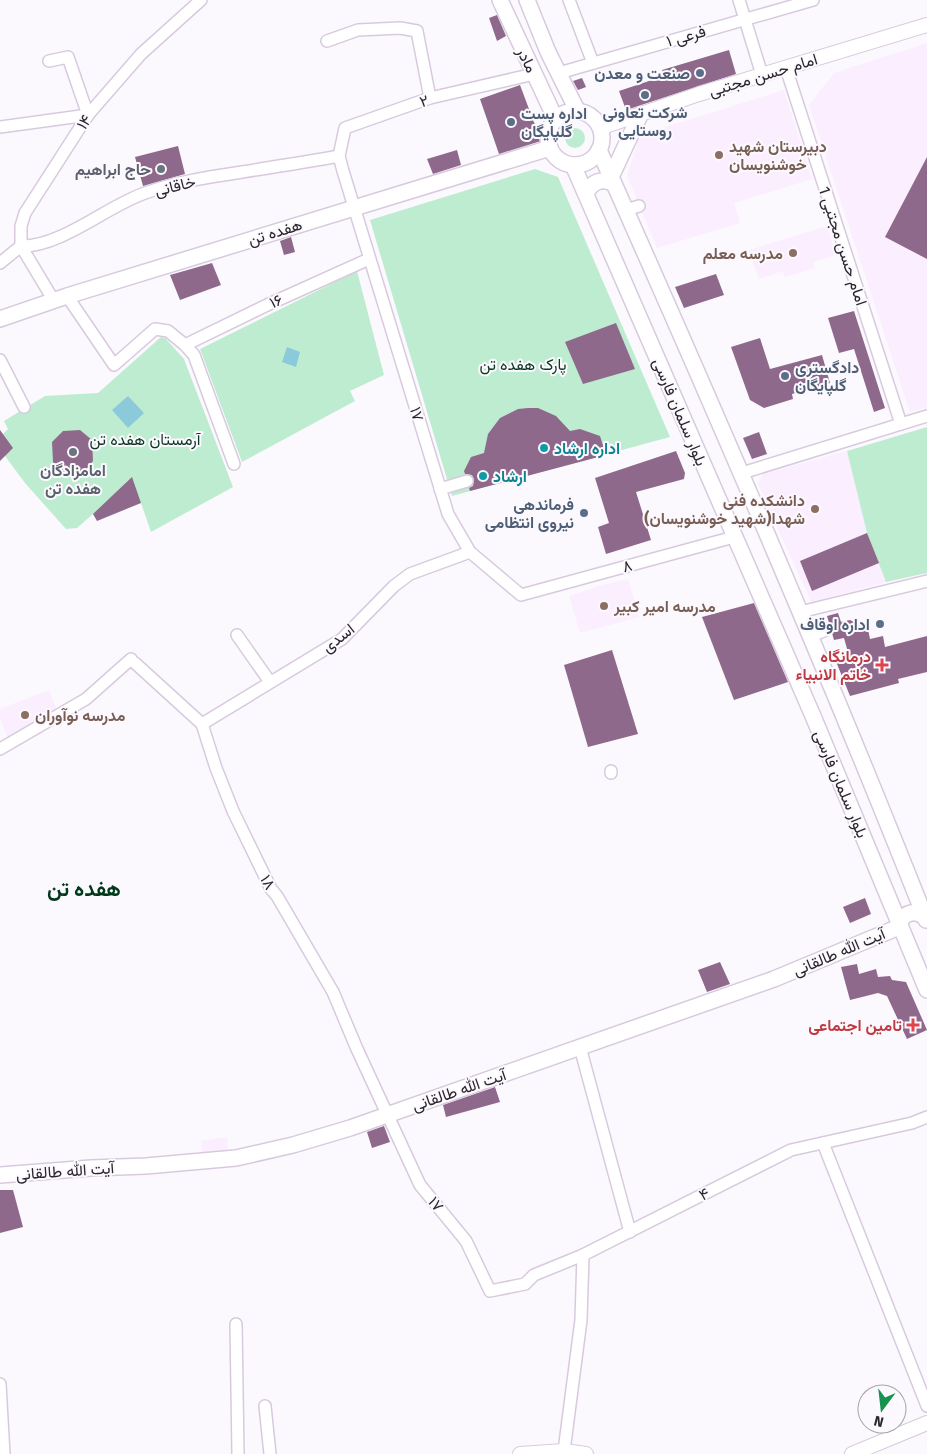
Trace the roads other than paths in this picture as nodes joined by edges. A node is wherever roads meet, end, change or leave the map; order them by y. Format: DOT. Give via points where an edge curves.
graph roads {
  1 [pos="201,0"];
  2 [pos="500,0"];
  3 [pos="527,0"];
  4 [pos="569,0"];
  5 [pos="739,0"];
  6 [pos="813,0"];
  7 [pos="745,18"];
  8 [pos="927,25"];
  9 [pos="327,41"];
  10 [pos="49,61"];
  11 [pos="593,63"];
  12 [pos="786,68"];
  13 [pos="559,73"];
  14 [pos="534,74"];
  15 [pos="762,75"];
  16 [pos="430,98"];
  17 [pos="643,111"];
  18 [pos="578,112"];
  19 [pos="88,115"];
  20 [pos="556,120"];
  21 [pos="0,127"];
  22 [pos="600,128"];
  23 [pos="550,148"];
  24 [pos="599,150"];
  25 [pos="339,156"];
  26 [pos="573,165"];
  27 [pos="612,180"];
  28 [pos="586,194"];
  29 [pos="354,208"];
  30 [pos="21,246"];
  31 [pos="369,259"];
  32 [pos="0,263"];
  33 [pos="61,298"];
  34 [pos="0,319"];
  35 [pos="185,345"];
  36 [pos="0,360"];
  37 [pos="24,408"];
  38 [pos="927,416"];
  39 [pos="901,424"];
  40 [pos="234,464"];
  41 [pos="742,473"];
  42 [pos="467,482"];
  43 [pos="440,489"];
  44 [pos="734,537"];
  45 [pos="470,552"];
  46 [pos="927,581"];
  47 [pos="521,595"];
  48 [pos="800,612"];
  49 [pos="237,635"];
  50 [pos="270,682"];
  51 [pos="202,724"];
  52 [pos="0,749"];
  53 [pos="912,886"];
  54 [pos="884,889"];
  55 [pos="926,914"];
  56 [pos="899,927"];
  57 [pos="927,990"];
  58 [pos="580,1047"];
  59 [pos="386,1118"];
  60 [pos="927,1118"];
  61 [pos="823,1143"];
  62 [pos="0,1175"];
  63 [pos="630,1232"];
  64 [pos="583,1256"];
  65 [pos="490,1291"];
  66 [pos="236,1324"];
  67 [pos="0,1384"];
  68 [pos="265,1406"];
  69 [pos="927,1406"];
  70 [pos="927,1423"];
  71 [pos="564,1451"];
  72 [pos="4,1454"];
  73 [pos="238,1454"];
  74 [pos="270,1454"];
  75 [pos="520,1454"];
  76 [pos="586,1454"];
  77 [pos="852,1454"];
  1 -- 19 [label="street, ۱۴" via="140,54"];
  2 -- 14 [label="main road, مادر"];
  3 -- 13 [label="main road, مادر"];
  4 -- 11 [label="street"];
  5 -- 7 [label="street"];
  6 -- 7 [label="street, فرعی ۱"];
  7 -- 11 [label="street, فرعی ۱"];
  7 -- 15 [label="street"];
  8 -- 12 [label="street, امام حسن مجتبی"];
  9 -- 16 [label="street" via="358,30 400,28 417,31"];
  10 -- 19 [label="street" via="68,57"];
  11 -- 13 [label="street, فرعی ۱"];
  12 -- 15 [label="street, امام حسن مجتبی"];
  12 -- 39 [label="street, امام حسن مجتبی 1"];
  13 -- 18 [label="main road, مادر"];
  14 -- 16 [label="street, ۲"];
  14 -- 20 [label="main road, مادر"];
  15 -- 17 [label="street, امام حسن مجتبی"];
  16 -- 25 [label="street, ۲" via="345,128"];
  17 -- 22 [label="street, امام حسن مجتبی"];
  17 -- 27 [label="main road"];
  18 -- 20 [label="main road" via="570,112"];
  18 -- 22 [label="main road" via="591,117"];
  19 -- 21 [label="street"];
  19 -- 30 [label="street, ۱۴" via="25,213"];
  20 -- 23 [label="main road" via="548,133"];
  22 -- 24 [label="main road" via="602,143"];
  23 -- 26 [label="main road" via="559,160"];
  23 -- 29 [label="main road, هفده تن"];
  24 -- 26 [label="main road" via="589,162"];
  24 -- 27 [label="main road, بلوار سلمان فارسی"];
  25 -- 29 [label="street"];
  25 -- 30 [label="street, خاقانی" via="145,193 70,232 34,246"];
  26 -- 28 [label="main road, بلوار سلمان فارسی"];
  27 -- 28 [label="main road" via="598,181"];
  27 -- 41 [label="main road, بلوار سلمان فارسی" via="632,208"];
  28 -- 44 [label="main road, بلوار سلمان فارسی"];
  29 -- 31 [label="street, ۱۷"];
  29 -- 33 [label="main road, هفده تن"];
  30 -- 32 [label="street"];
  30 -- 33 [label="street"];
  31 -- 35 [label="street, ۱۶"];
  31 -- 43 [label="street, ۱۷"];
  33 -- 34 [label="main road, هفده تن"];
  33 -- 35 [label="street" via="114,365 155,329 168,331"];
  35 -- 40 [label="street" via="194,355"];
  36 -- 37 [label="street"];
  38 -- 39 [label="street"];
  39 -- 41 [label="street"];
  41 -- 48 [label="main road, بلوار سلمان فارسی"];
  42 -- 43 [label="street"];
  43 -- 45 [label="street, ۱۷" via="448,514"];
  44 -- 47 [label="street, ۸" via="597,580"];
  44 -- 54 [label="main road, بلوار سلمان فارسی"];
  45 -- 47 [label="street, ۱۷"];
  45 -- 50 [label="street, اسدی" via="410,574 342,639"];
  46 -- 48 [label="street"];
  48 -- 53 [label="main road, بلوار سلمان فارسی" via="817,633 841,707"];
  49 -- 50 [label="street"];
  50 -- 51 [label="street, اسدی"];
  51 -- 52 [label="street" via="133,661 86,700"];
  51 -- 59 [label="street, ۱۸" via="233,811 271,889 333,992"];
  53 -- 54 [label="main road" via="900,893"];
  53 -- 55 [label="main road, بلوار سلمان فارسی"];
  54 -- 56 [label="main road, بلوار سلمان فارسی"];
  55 -- 56 [label="main road, آیت الله طالقانی" via="908,914"];
  56 -- 57 [label="main road, بلوار سلمان فارسی"];
  56 -- 58 [label="main road, آیت الله طالقانی" via="715,1006"];
  58 -- 59 [label="main road, آیت الله طالقانی"];
  58 -- 63 [label="street"];
  59 -- 62 [label="main road, آیت الله طالقانی" via="236,1158"];
  59 -- 65 [label="street, ۱۷" via="420,1185 466,1241"];
  60 -- 61 [label="street, ۴"];
  61 -- 63 [label="street, ۴" via="791,1150"];
  61 -- 69 [label="street"];
  63 -- 64 [label="street, ۴"];
  64 -- 65 [label="street, ۴" via="534,1276 526,1284"];
  64 -- 71 [label="street" via="581,1320"];
  66 -- 73 [label="street"];
  67 -- 72 [label="street"];
  68 -- 74 [label="street"];
  70 -- 77 [label="street"];
  71 -- 75 [label="street"];
  71 -- 76 [label="street"];
}
